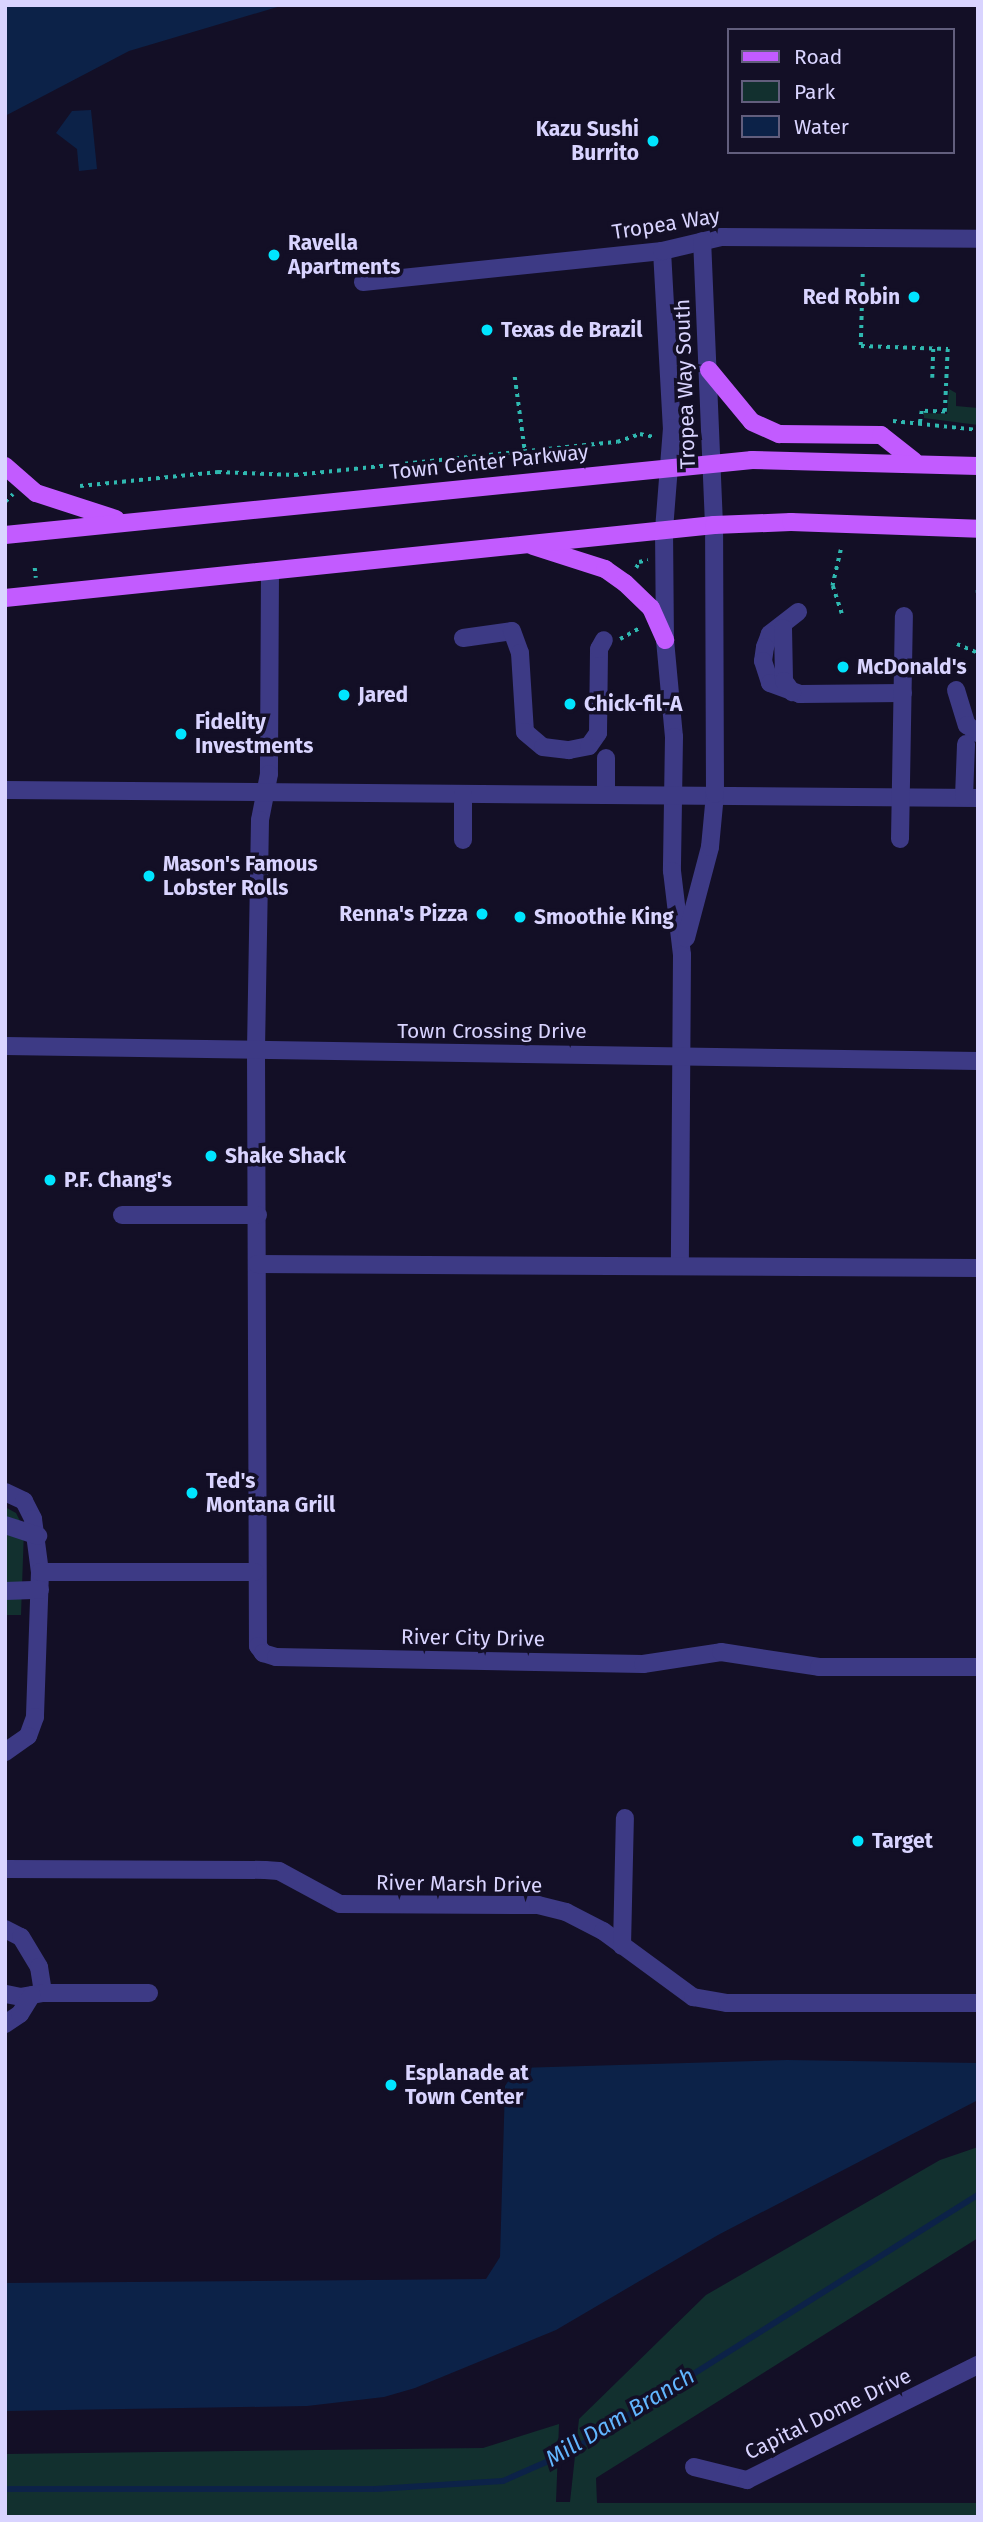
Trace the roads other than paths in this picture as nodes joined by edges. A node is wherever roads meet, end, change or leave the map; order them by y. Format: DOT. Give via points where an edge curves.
graph roads {
  1 [pos="978,239"];
  2 [pos="702,241"];
  3 [pos="662,251"];
  4 [pos="363,282"];
  5 [pos="709,370"];
  6 [pos="914,461"];
  7 [pos="709,464"];
  8 [pos="5,466"];
  9 [pos="978,466"];
  10 [pos="667,468"];
  11 [pos="126,521"];
  12 [pos="714,525"];
  13 [pos="664,529"];
  14 [pos="978,529"];
  15 [pos="5,535"];
  16 [pos="527,544"];
  17 [pos="270,570"];
  18 [pos="5,598"];
  19 [pos="797,612"];
  20 [pos="904,616"];
  21 [pos="463,638"];
  22 [pos="604,640"];
  23 [pos="665,640"];
  24 [pos="956,690"];
  25 [pos="903,693"];
  26 [pos="972,738"];
  27 [pos="606,758"];
  28 [pos="5,790"];
  29 [pos="606,793"];
  30 [pos="674,793"];
  31 [pos="463,794"];
  32 [pos="715,794"];
  33 [pos="263,795"];
  34 [pos="900,797"];
  35 [pos="971,797"];
  36 [pos="900,839"];
  37 [pos="463,840"];
  38 [pos="682,955"];
  39 [pos="5,1046"];
  40 [pos="256,1051"];
  41 [pos="681,1056"];
  42 [pos="978,1061"];
  43 [pos="122,1215"];
  44 [pos="258,1215"];
  45 [pos="257,1264"];
  46 [pos="680,1266"];
  47 [pos="978,1268"];
  48 [pos="5,1492"];
  49 [pos="6,1527"];
  50 [pos="38,1536"];
  51 [pos="255,1573"];
  52 [pos="40,1581"];
  53 [pos="5,1591"];
  54 [pos="978,1667"];
  55 [pos="5,1752"];
  56 [pos="625,1818"];
  57 [pos="5,1869"];
  58 [pos="5,1929"];
  59 [pos="622,1946"];
  60 [pos="149,1993"];
  61 [pos="5,1994"];
  62 [pos="37,1994"];
  63 [pos="978,2003"];
  64 [pos="13,2010"];
  65 [pos="5,2024"];
  66 [pos="978,2365"];
  67 [pos="694,2467"];
  1 -- 2 [label="street, Tropea Way" via="780,234"];
  2 -- 3 [label="street, Tropea Way"];
  2 -- 5 [label="street, Tropea Way South"];
  3 -- 4 [label="street, Tropea Way"];
  3 -- 10 [label="street, Tropea Way South" via="672,428"];
  5 -- 6 [label="main road" via="752,422 779,434 881,435"];
  5 -- 7 [label="street, Tropea Way South"];
  6 -- 7 [label="main road, Town Center Parkway"];
  6 -- 9 [label="main road, Town Center Parkway"];
  7 -- 10 [label="main road, Town Center Parkway"];
  7 -- 12 [label="street, Tropea Way South"];
  8 -- 11 [label="main road" via="36,494"];
  10 -- 11 [label="main road, Town Center Parkway"];
  10 -- 13 [label="street, Tropea Way South"];
  11 -- 15 [label="main road, Town Center Parkway"];
  12 -- 13 [label="main road"];
  12 -- 14 [label="main road" via="792,522"];
  12 -- 32 [label="street, Tropea Way South"];
  13 -- 16 [label="main road"];
  13 -- 23 [label="street, Tropea Way South"];
  16 -- 17 [label="main road"];
  16 -- 23 [label="main road" via="605,569 651,608"];
  17 -- 18 [label="main road"];
  17 -- 33 [label="street" via="269,774"];
  19 -- 25 [label="street" via="770,635 763,661 770,683 792,692"];
  20 -- 25 [label="street"];
  21 -- 22 [label="street" via="512,631 520,653 525,732 533,742 555,750 582,749 598,733 599,649"];
  23 -- 30 [label="street, Tropea Way South"];
  24 -- 26 [label="street"];
  25 -- 34 [label="street"];
  26 -- 35 [label="street"];
  27 -- 29 [label="street"];
  28 -- 33 [label="street"];
  29 -- 30 [label="street"];
  29 -- 31 [label="street"];
  30 -- 32 [label="street"];
  30 -- 38 [label="street, Tropea Way South" via="672,871"];
  31 -- 33 [label="street"];
  31 -- 37 [label="street"];
  32 -- 34 [label="street"];
  32 -- 38 [label="street, Tropea Way South" via="710,846"];
  33 -- 40 [label="street"];
  34 -- 35 [label="street"];
  34 -- 36 [label="street"];
  38 -- 41 [label="street"];
  39 -- 40 [label="street, Town Crossing Drive"];
  40 -- 41 [label="street, Town Crossing Drive"];
  40 -- 44 [label="street"];
  41 -- 42 [label="street, Town Crossing Drive"];
  41 -- 46 [label="street"];
  43 -- 44 [label="street"];
  44 -- 45 [label="street"];
  45 -- 46 [label="street"];
  45 -- 51 [label="street"];
  46 -- 47 [label="street"];
  48 -- 50 [label="street" via="24,1501"];
  49 -- 50 [label="street"];
  50 -- 52 [label="street"];
  51 -- 52 [label="street"];
  51 -- 54 [label="street, River City Drive" via="258,1646 276,1657 643,1664 721,1652 819,1667"];
  52 -- 53 [label="street"];
  52 -- 55 [label="street" via="35,1717 28,1736"];
  56 -- 59 [label="street"];
  57 -- 59 [label="street, River Marsh Drive" via="279,1871 340,1905 538,1905 566,1912"];
  58 -- 62 [label="street" via="21,1937 39,1968"];
  59 -- 63 [label="street, River Marsh Drive" via="693,1997 727,2003"];
  60 -- 62 [label="street"];
  61 -- 62 [label="street"];
  62 -- 64 [label="street"];
  64 -- 65 [label="street"];
  66 -- 67 [label="street, Capital Dome Drive" via="747,2480"];
}
